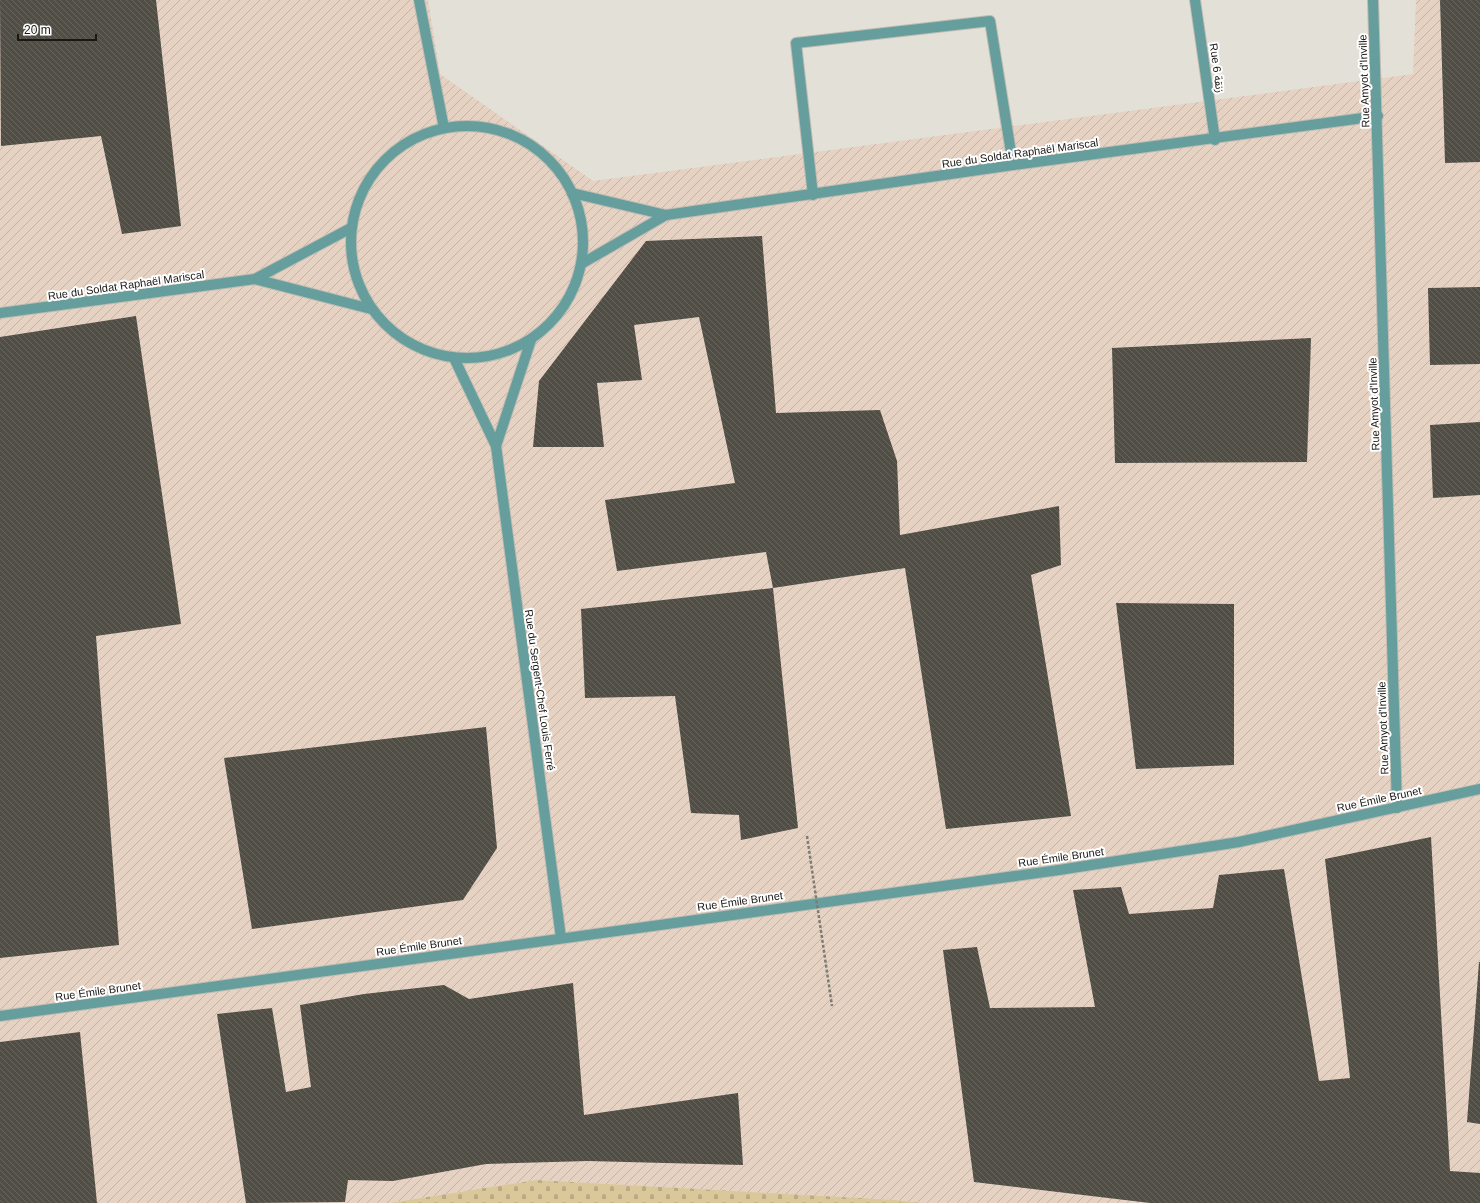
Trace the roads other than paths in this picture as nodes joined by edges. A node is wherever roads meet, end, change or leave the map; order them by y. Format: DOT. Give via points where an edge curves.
graph roads {
  1 [pos="419,0"];
  2 [pos="1195,0"];
  3 [pos="1374,0"];
  4 [pos="1378,116"];
  5 [pos="444,128"];
  6 [pos="1215,140"];
  7 [pos="1013,166"];
  8 [pos="572,193"];
  9 [pos="813,195"];
  10 [pos="666,215"];
  11 [pos="351,228"];
  12 [pos="581,264"];
  13 [pos="256,279"];
  14 [pos="371,309"];
  15 [pos="0,313"];
  16 [pos="531,340"];
  17 [pos="454,358"];
  18 [pos="496,446"];
  19 [pos="1480,789"];
  20 [pos="1397,808"];
  21 [pos="561,938"];
  22 [pos="0,1016"];
  1 -- 5 [label="street"];
  2 -- 6 [label="street, Rue 6 زنقة"];
  3 -- 4 [label="street, Rue Amyot d'Inville"];
  4 -- 6 [label="street, Rue du Soldat Raphaël Mariscal"];
  4 -- 20 [label="street, Rue Amyot d'Inville"];
  5 -- 8 [label="street" via="476,126 495,129 519,138 541,153 554,166"];
  5 -- 11 [label="street" via="399,147 366,182"];
  6 -- 7 [label="street, Rue du Soldat Raphaël Mariscal"];
  7 -- 9 [label="street, Rue du Soldat Raphaël Mariscal"];
  7 -- 9 [label="street" via="990,21 796,43"];
  8 -- 10 [label="street, Rue du Soldat Raphaël Mariscal"];
  8 -- 12 [label="street" via="582,228"];
  9 -- 10 [label="street, Rue du Soldat Raphaël Mariscal"];
  10 -- 12 [label="street, Rue du Soldat Raphaël Mariscal"];
  11 -- 13 [label="street, Rue du Soldat Raphaël Mariscal"];
  11 -- 14 [label="street" via="353,270"];
  12 -- 16 [label="street" via="572,294 555,319"];
  13 -- 14 [label="street, Rue du Soldat Raphaël Mariscal"];
  13 -- 15 [label="street, Rue du Soldat Raphaël Mariscal"];
  14 -- 17 [label="street" via="394,333 422,350"];
  16 -- 17 [label="street" via="481,358"];
  16 -- 18 [label="street, Rue du Sergent-Chef Louis Ferré"];
  17 -- 18 [label="street, Rue du Sergent-Chef Louis Ferré"];
  18 -- 21 [label="street, Rue du Sergent-Chef Louis Ferré"];
  19 -- 20 [label="street, Rue Émile Brunet"];
  20 -- 21 [label="street, Rue Émile Brunet" via="1239,842 1059,870"];
  21 -- 22 [label="street, Rue Émile Brunet"];
}
